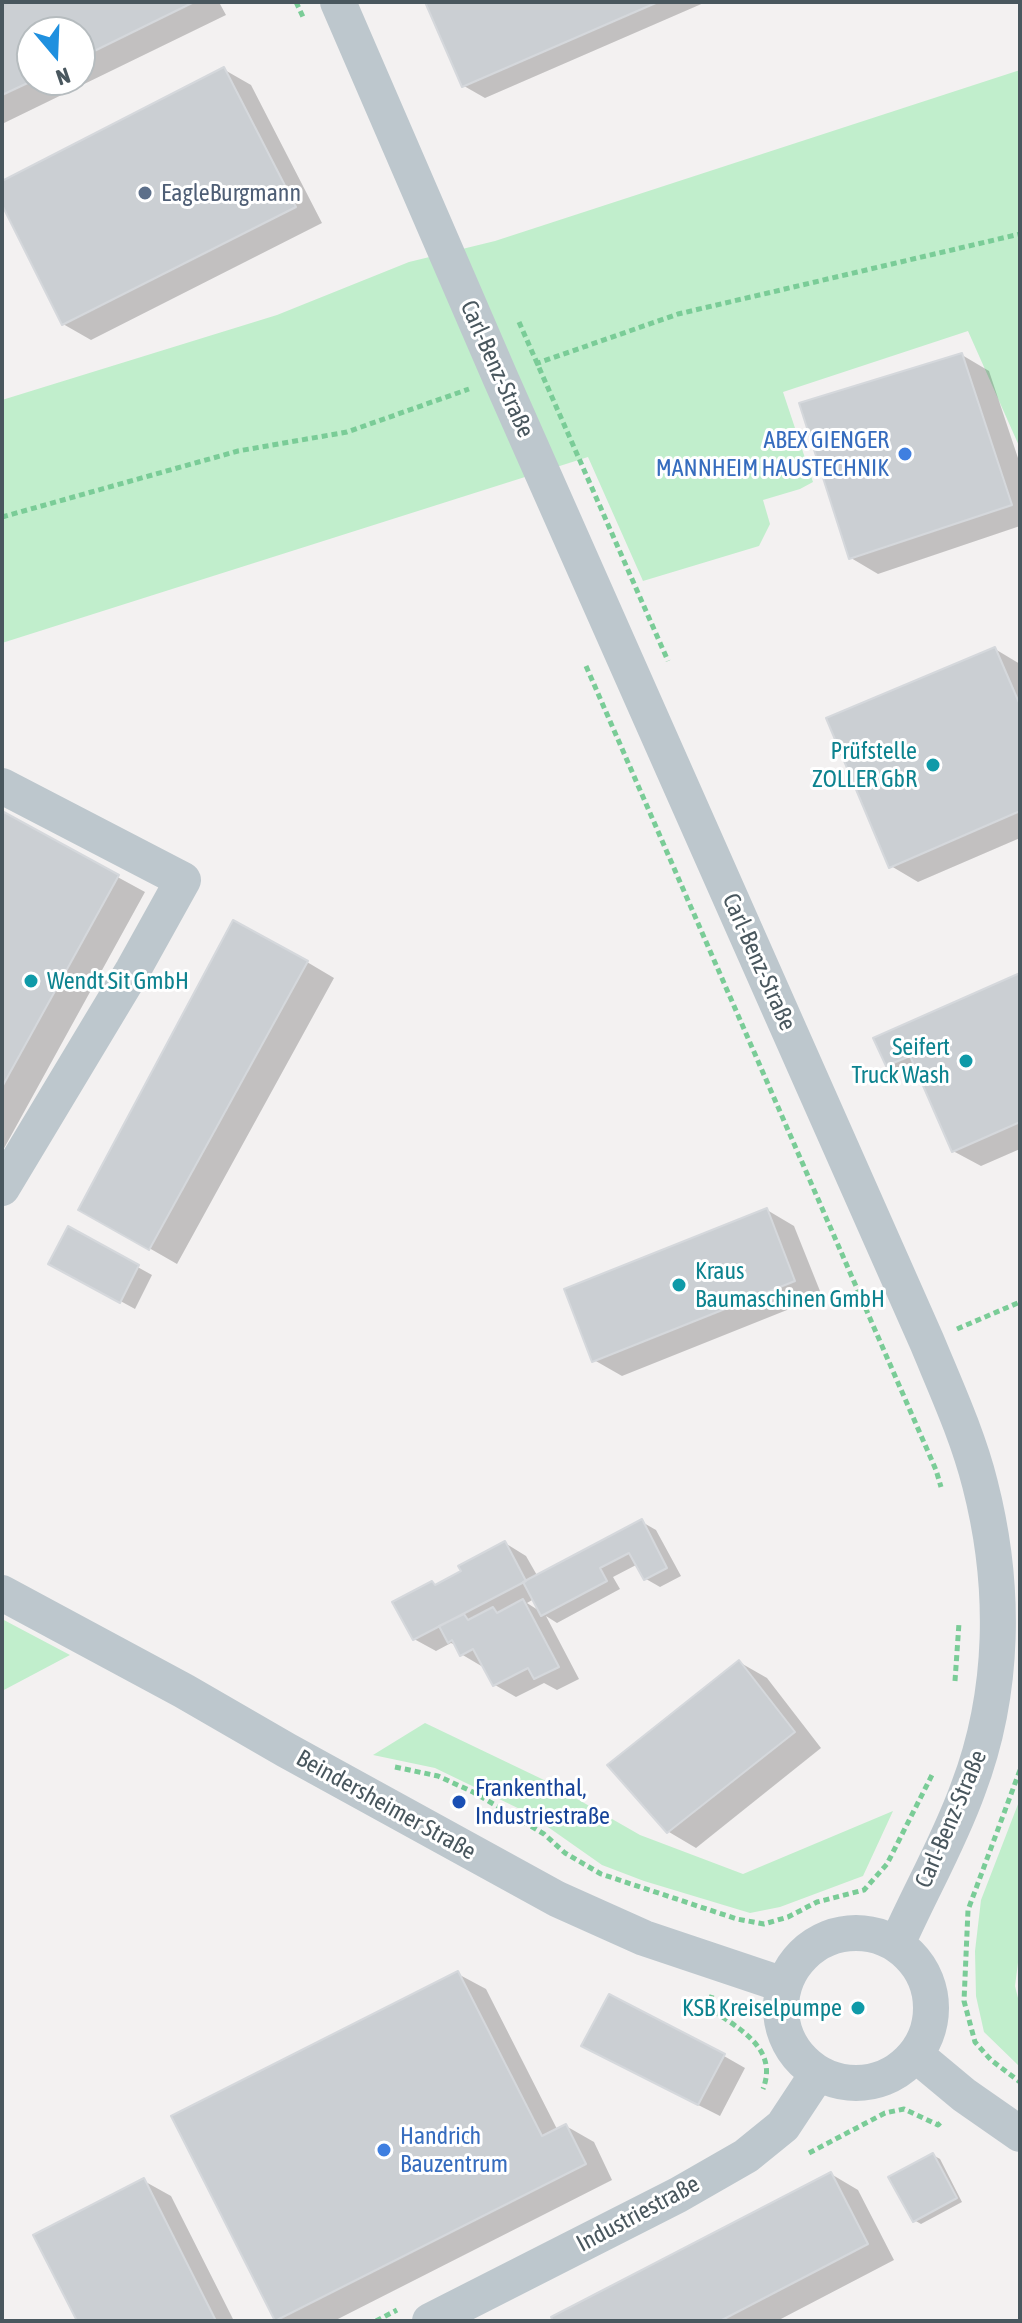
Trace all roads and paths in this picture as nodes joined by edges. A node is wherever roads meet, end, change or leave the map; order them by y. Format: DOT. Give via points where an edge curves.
graph roads {
  1 [pos="296,2"];
  2 [pos="338,2"];
  3 [pos="309,31"];
  4 [pos="1020,234"];
  5 [pos="537,363"];
  6 [pos="465,390"];
  7 [pos="2,517"];
  8 [pos="580,652"];
  9 [pos="2,786"];
  10 [pos="2,1188"];
  11 [pos="1020,1302"];
  12 [pos="927,1342"];
  13 [pos="944,1498"];
  14 [pos="2,1593"];
  15 [pos="960,1614"];
  16 [pos="954,1687"];
  17 [pos="385,1765"];
  18 [pos="935,1769"];
  19 [pos="1020,1770"];
  20 [pos="737,1919"];
  21 [pos="897,1944"];
  22 [pos="722,1964"];
  23 [pos="784,1985"];
  24 [pos="916,2055"];
  25 [pos="991,2060"];
  26 [pos="818,2073"];
  27 [pos="1020,2082"];
  28 [pos="761,2094"];
  29 [pos="964,2095"];
  30 [pos="1020,2134"];
  31 [pos="820,2147"];
  32 [pos="489,2306"];
  33 [pos="430,2321"];
  1 -- 3 [label="path"];
  2 -- 12 [label="street, Carl-Benz-Straße"];
  4 -- 5 [label="path" via="678,314"];
  6 -- 7 [label="path" via="347,432 238,451"];
  8 -- 13 [label="path"];
  9 -- 10 [label="street" via="183,880"];
  11 -- 12 [label="path"];
  12 -- 21 [label="street, Carl-Benz-Straße" via="980,1483 999,1609 997,1673 968,1790"];
  14 -- 22 [label="street, Beindersheimer Straße" via="557,1899 644,1938"];
  15 -- 16 [label="path"];
  17 -- 20 [label="path" via="438,1776 473,1792 601,1874"];
  18 -- 20 [label="path" via="887,1864 864,1890 764,1924"];
  19 -- 25 [label="path" via="968,1910 964,2001 975,2042"];
  20 -- 22 [label="path"];
  21 -- 23 [label="street" via="879,1935 840,1934 805,1952"];
  21 -- 24 [label="street" via="925,1975 931,1995 932,2016"];
  22 -- 23 [label="street, Beindersheimer Straße"];
  22 -- 28 [label="path" via="708,2007 763,2052 767,2079"];
  23 -- 26 [label="street" via="780,2010 786,2035 799,2057"];
  24 -- 26 [label="street" via="900,2070 859,2084"];
  24 -- 29 [label="street"];
  25 -- 27 [label="path"];
  25 -- 29 [label="path"];
  26 -- 32 [label="street, Industriestraße" via="783,2126 746,2156"];
  29 -- 30 [label="street"];
  29 -- 31 [label="path" via="938,2125 904,2109 885,2113"];
  32 -- 33 [label="street, Industriestraße"];
}
